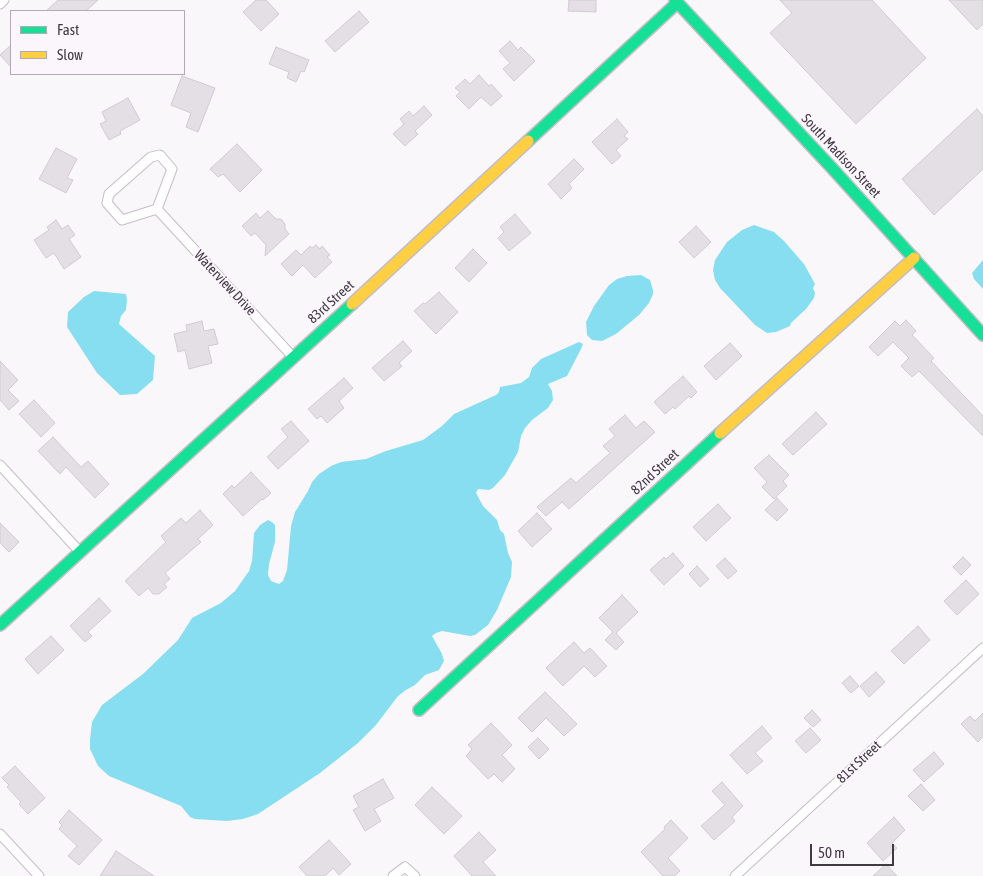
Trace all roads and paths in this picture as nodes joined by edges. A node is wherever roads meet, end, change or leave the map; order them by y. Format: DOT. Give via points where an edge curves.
graph roads {
  1 [pos="4,0"];
  2 [pos="678,1"];
  3 [pos="0,4"];
  4 [pos="157,209"];
  5 [pos="914,258"];
  6 [pos="983,336"];
  7 [pos="293,356"];
  8 [pos="0,465"];
  9 [pos="80,552"];
  10 [pos="0,625"];
  11 [pos="983,648"];
  12 [pos="419,710"];
  13 [pos="0,834"];
  14 [pos="39,876"];
  15 [pos="393,876"];
  16 [pos="415,876"];
  17 [pos="735,876"];
  1 -- 3 [label="street"];
  2 -- 5 [label="street, South Madison Street"];
  2 -- 7 [label="street, 83rd Street"];
  4 -- 4 [label="street" via="172,169 160,155 151,157 109,194 107,203 122,220"];
  4 -- 7 [label="street, Waterview Drive"];
  5 -- 6 [label="street, South Madison Street"];
  5 -- 12 [label="street, 82nd Street"];
  7 -- 9 [label="street, 83rd Street"];
  8 -- 9 [label="street"];
  9 -- 10 [label="street, 83rd Street"];
  11 -- 17 [label="street, 81st Street"];
  13 -- 14 [label="street"];
  15 -- 16 [label="street" via="404,866"];
}
